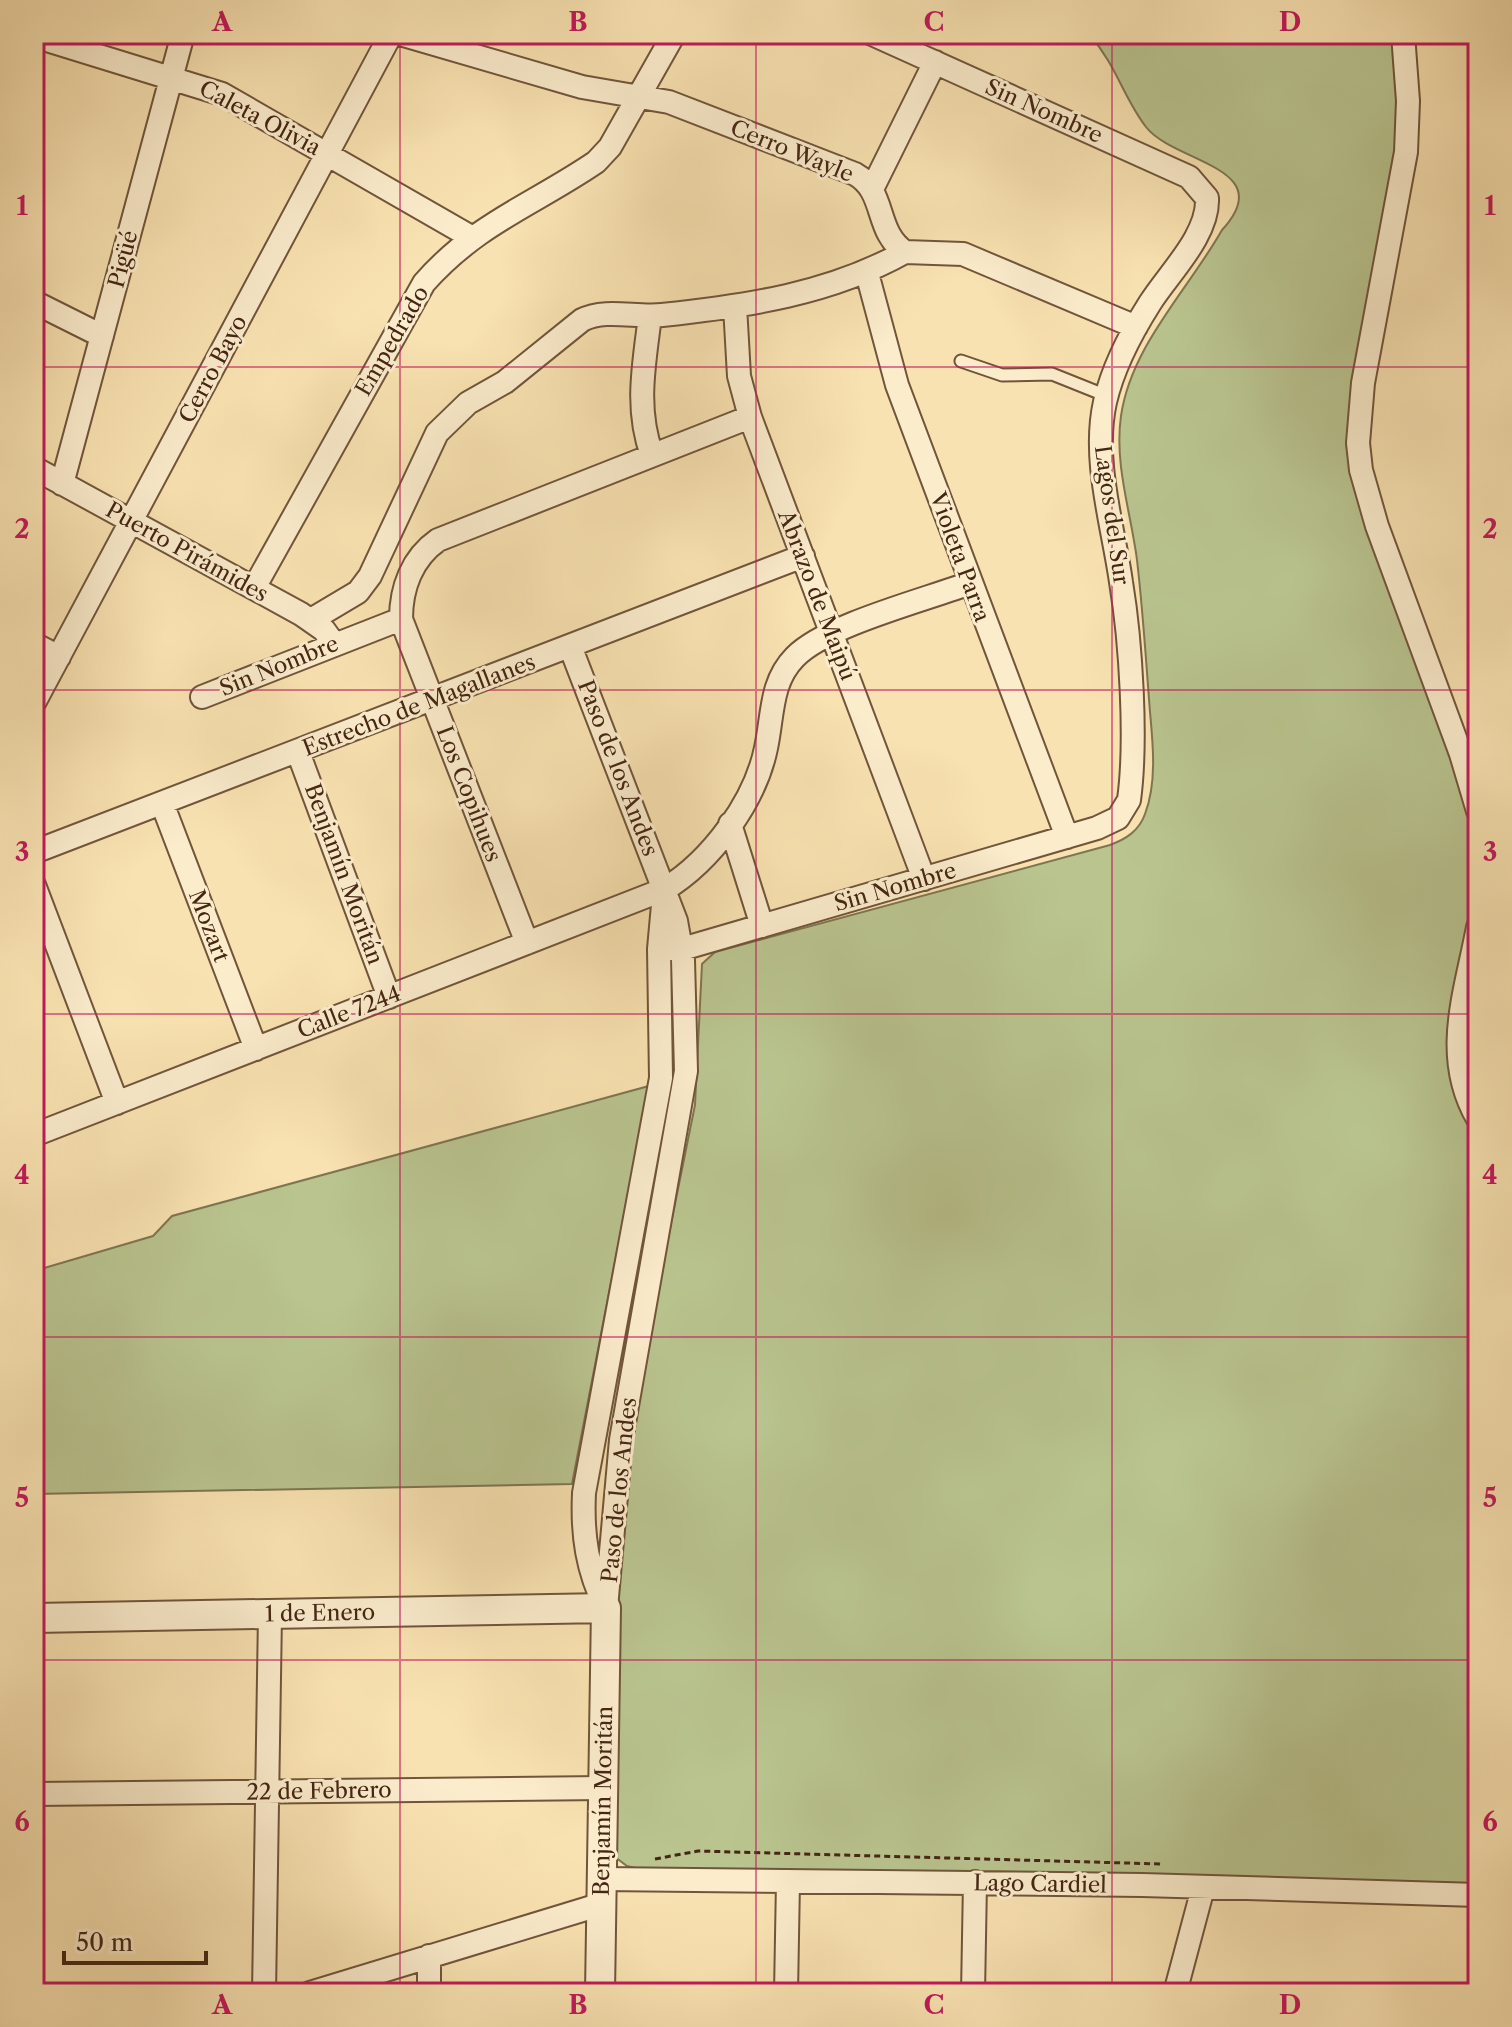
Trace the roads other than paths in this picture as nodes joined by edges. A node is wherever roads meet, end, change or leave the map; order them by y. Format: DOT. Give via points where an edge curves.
graph roads {
  1 [pos="183,34"];
  2 [pos="391,34"];
  3 [pos="400,34"];
  4 [pos="674,34"];
  5 [pos="872,34"];
  6 [pos="1403,34"];
  7 [pos="35,38"];
  8 [pos="935,62"];
  9 [pos="172,76"];
  10 [pos="639,96"];
  11 [pos="327,154"];
  12 [pos="873,187"];
  13 [pos="1207,198"];
  14 [pos="471,237"];
  15 [pos="905,252"];
  16 [pos="867,273"];
  17 [pos="34,302"];
  18 [pos="735,306"];
  19 [pos="650,316"];
  20 [pos="1136,327"];
  21 [pos="102,336"];
  22 [pos="961,361"];
  23 [pos="1107,396"];
  24 [pos="750,417"];
  25 [pos="652,455"];
  26 [pos="34,468"];
  27 [pos="62,484"];
  28 [pos="131,521"];
  29 [pos="803,556"];
  30 [pos="970,583"];
  31 [pos="254,588"];
  32 [pos="401,609"];
  33 [pos="311,620"];
  34 [pos="832,634"];
  35 [pos="34,644"];
  36 [pos="334,644"];
  37 [pos="570,646"];
  38 [pos="59,657"];
  39 [pos="202,697"];
  40 [pos="432,699"];
  41 [pos="34,703"];
  42 [pos="298,752"];
  43 [pos="162,803"];
  44 [pos="1125,810"];
  45 [pos="1478,811"];
  46 [pos="730,824"];
  47 [pos="1067,837"];
  48 [pos="34,852"];
  49 [pos="924,879"];
  50 [pos="34,885"];
  51 [pos="665,889"];
  52 [pos="762,926"];
  53 [pos="1478,927"];
  54 [pos="527,943"];
  55 [pos="659,949"];
  56 [pos="682,949"];
  57 [pos="389,997"];
  58 [pos="256,1049"];
  59 [pos="117,1103"];
  60 [pos="1478,1119"];
  61 [pos="34,1135"];
  62 [pos="606,1608"];
  63 [pos="270,1614"];
  64 [pos="34,1618"];
  65 [pos="604,1788"];
  66 [pos="267,1792"];
  67 [pos="34,1794"];
  68 [pos="788,1881"];
  69 [pos="975,1882"];
  70 [pos="1203,1888"];
  71 [pos="602,1891"];
  72 [pos="1478,1895"];
  73 [pos="429,1956"];
  74 [pos="264,1993"];
  75 [pos="310,1993"];
  76 [pos="429,1993"];
  77 [pos="600,1993"];
  78 [pos="786,1993"];
  79 [pos="973,1993"];
  80 [pos="1175,1993"];
  1 -- 9 [label="street, Pigüé"];
  2 -- 11 [label="street, Cerro Bayo"];
  3 -- 10 [label="street, Cerro Wayle" via="582,87"];
  4 -- 10 [label="street, Empedrado"];
  5 -- 8 [label="street, Sin Nombre"];
  6 -- 45 [label="street" via="1406,152 1363,383 1358,443 1377,526"];
  7 -- 9 [label="street, Caleta Olivia"];
  8 -- 12 [label="street"];
  8 -- 13 [label="street, Sin Nombre" via="1189,177"];
  9 -- 11 [label="street, Caleta Olivia" via="222,94"];
  9 -- 21 [label="street, Pigüé"];
  10 -- 12 [label="street, Cerro Wayle" via="669,102 855,174"];
  10 -- 14 [label="street, Empedrado" via="596,162"];
  11 -- 14 [label="street, Caleta Olivia"];
  11 -- 28 [label="street, Cerro Bayo"];
  12 -- 15 [label="street, Cerro Wayle" via="887,235"];
  13 -- 20 [label="street, Lagos del Sur" via="1200,228"];
  14 -- 31 [label="street, Empedrado" via="441,264 412,302"];
  15 -- 16 [label="street"];
  15 -- 20 [label="street" via="963,254"];
  16 -- 18 [label="street" via="793,296"];
  16 -- 30 [label="street, Violeta Parra" via="897,385"];
  17 -- 21 [label="street"];
  18 -- 19 [label="street"];
  18 -- 24 [label="street, Abrazo de Maipú" via="739,376"];
  19 -- 25 [label="street" via="641,410"];
  19 -- 33 [label="street" via="593,315 449,418 437,433 370,576 358,592"];
  20 -- 23 [label="street, Lagos del Sur"];
  21 -- 27 [label="street, Pigüé"];
  22 -- 23 [label="lane" via="1002,375 1052,374"];
  23 -- 44 [label="street, Lagos del Sur" via="1101,457 1129,657 1130,789"];
  24 -- 25 [label="street"];
  24 -- 29 [label="street, Abrazo de Maipú"];
  25 -- 32 [label="street" via="438,540 416,561"];
  26 -- 27 [label="street, Puerto Pirámides"];
  27 -- 28 [label="street, Puerto Pirámides"];
  28 -- 31 [label="street, Puerto Pirámides"];
  28 -- 38 [label="street, Cerro Bayo"];
  29 -- 34 [label="street, Abrazo de Maipú"];
  29 -- 37 [label="street, Estrecho de Magallanes"];
  30 -- 34 [label="street"];
  30 -- 47 [label="street, Violeta Parra"];
  31 -- 33 [label="street, Puerto Pirámides"];
  32 -- 36 [label="street, Sin Nombre"];
  32 -- 40 [label="street, Los Copihues"];
  33 -- 36 [label="street, Puerto Pirámides"];
  34 -- 46 [label="street" via="807,647 784,671 759,773"];
  34 -- 49 [label="street, Abrazo de Maipú"];
  35 -- 38 [label="street"];
  36 -- 39 [label="street, Sin Nombre"];
  37 -- 40 [label="street, Estrecho de Magallanes"];
  37 -- 51 [label="street, Paso de los Andes"];
  38 -- 41 [label="street, Cerro Bayo"];
  40 -- 42 [label="street, Estrecho de Magallanes"];
  40 -- 54 [label="street, Los Copihues"];
  42 -- 43 [label="street, Estrecho de Magallanes"];
  42 -- 57 [label="street, Benjamín Moritán"];
  43 -- 48 [label="street, Estrecho de Magallanes"];
  43 -- 58 [label="street, Mozart"];
  44 -- 47 [label="street, Sin Nombre" via="1109,824"];
  46 -- 51 [label="street" via="695,866"];
  46 -- 52 [label="street"];
  47 -- 49 [label="street, Sin Nombre"];
  49 -- 52 [label="street, Sin Nombre"];
  50 -- 59 [label="street"];
  51 -- 54 [label="street, Calle 7244"];
  51 -- 55 [label="street, Paso de los Andes"];
  51 -- 56 [label="street, Paso de los Andes"];
  52 -- 56 [label="street, Sin Nombre"];
  53 -- 60 [label="street" via="1458,1025 1463,1083"];
  54 -- 57 [label="street, Calle 7244"];
  55 -- 56 [label="street, Sin Nombre"];
  55 -- 62 [label="street, Paso de los Andes" via="658,1103 584,1493 589,1569"];
  56 -- 62 [label="street, Paso de los Andes" via="686,1071 622,1429"];
  57 -- 58 [label="street, Calle 7244"];
  58 -- 59 [label="street, Calle 7244"];
  59 -- 61 [label="street, Calle 7244"];
  62 -- 63 [label="street, 1 de Enero"];
  62 -- 65 [label="street, Benjamín Moritán"];
  63 -- 64 [label="street, 1 de Enero"];
  63 -- 66 [label="street"];
  65 -- 66 [label="street, 22 de Febrero"];
  65 -- 71 [label="street, Benjamín Moritán"];
  66 -- 67 [label="street, 22 de Febrero"];
  66 -- 74 [label="street"];
  68 -- 69 [label="street, Lago Cardiel"];
  68 -- 71 [label="street, Lago Cardiel"];
  68 -- 78 [label="street"];
  69 -- 70 [label="street, Lago Cardiel"];
  69 -- 79 [label="street"];
  70 -- 72 [label="street, Lago Cardiel"];
  70 -- 80 [label="street"];
  71 -- 73 [label="street, Lago Cardiel"];
  71 -- 77 [label="street, Benjamín Moritán"];
  73 -- 75 [label="street, Lago Cardiel"];
  73 -- 76 [label="street"];
}
